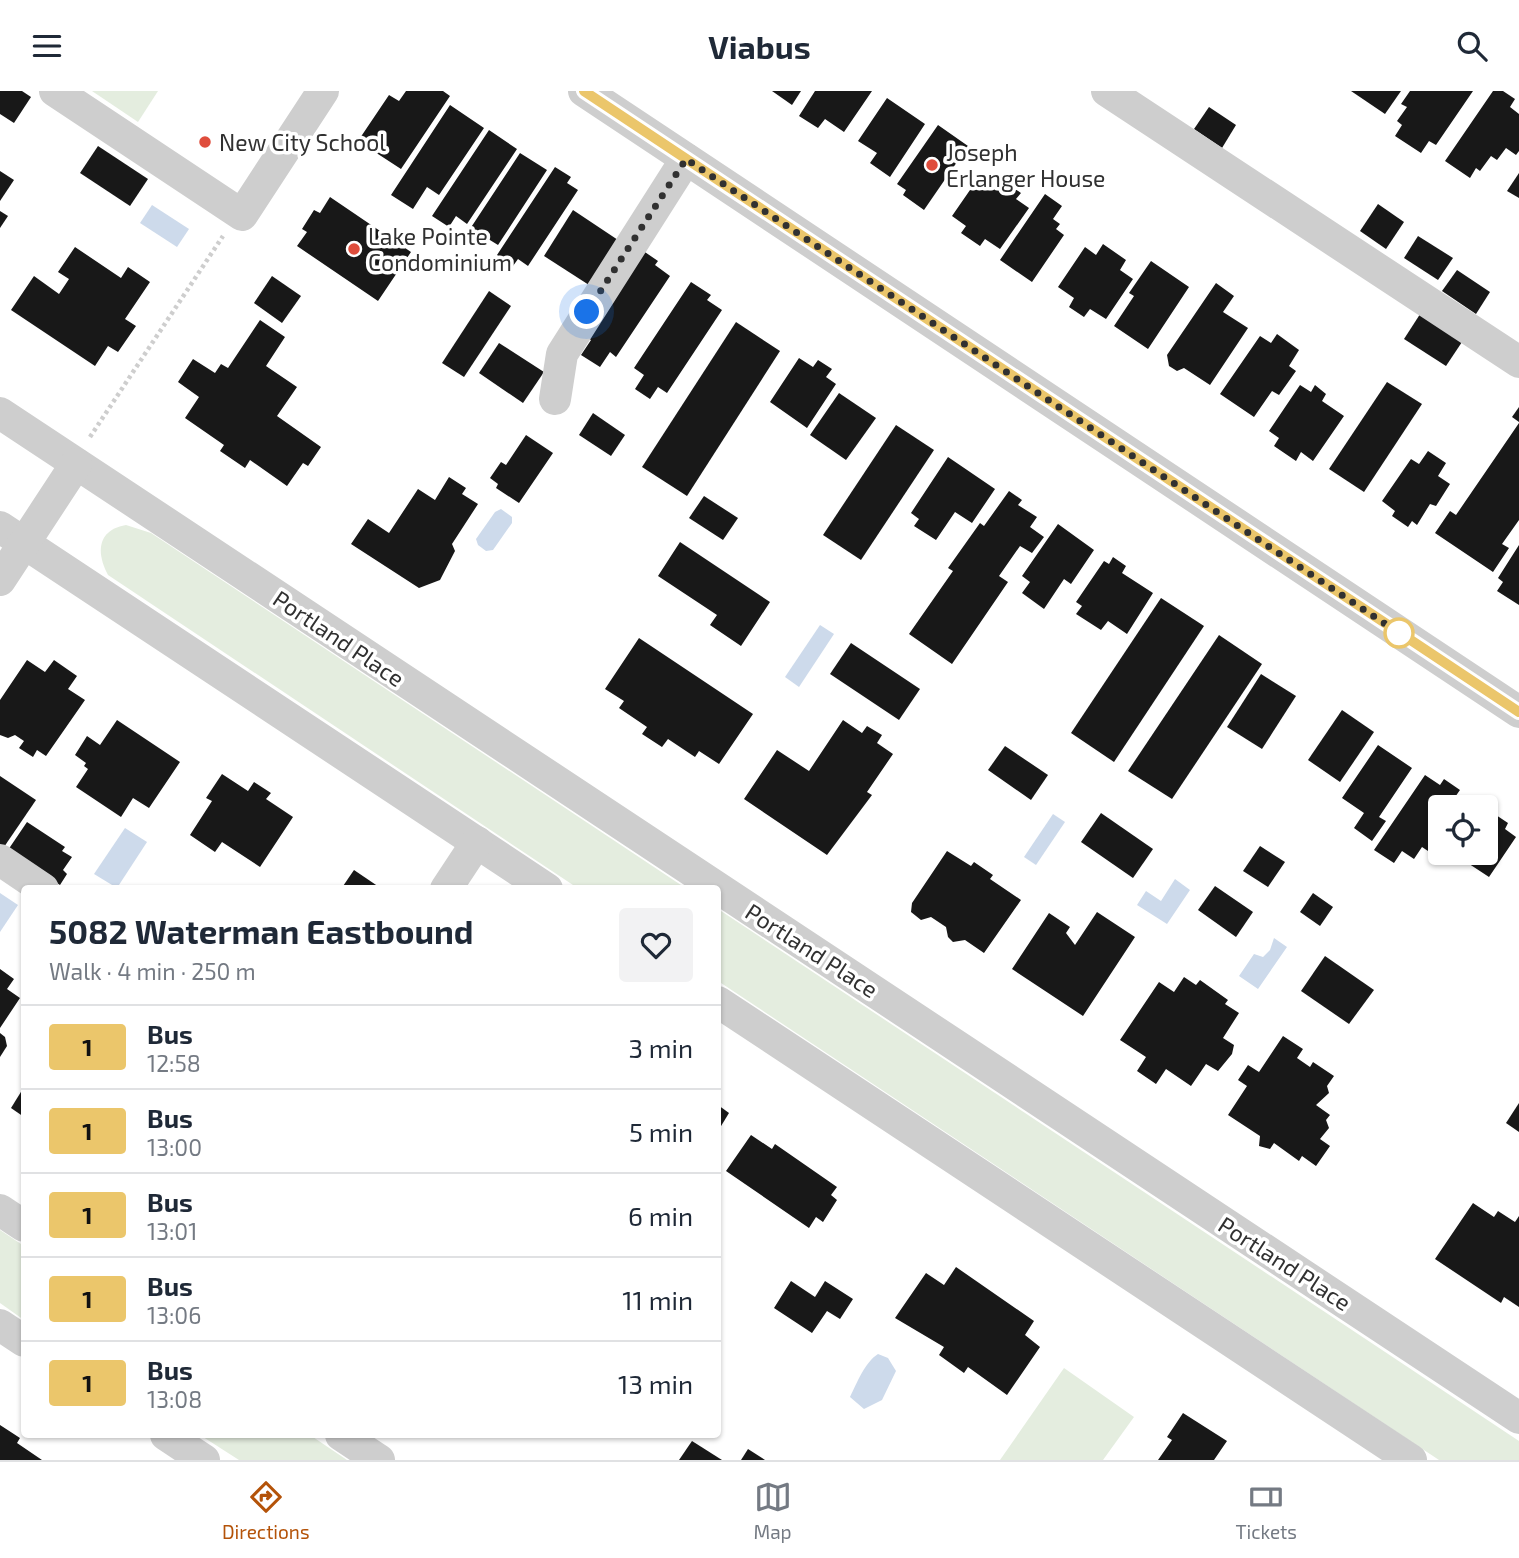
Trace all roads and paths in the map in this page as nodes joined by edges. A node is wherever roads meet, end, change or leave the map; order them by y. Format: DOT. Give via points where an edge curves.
graph roads {
  1 [pos="55,91"];
  2 [pos="323,91"];
  3 [pos="584,91"];
  4 [pos="1107,91"];
  5 [pos="686,159"];
  6 [pos="234,223"];
  7 [pos="1519,362"];
  8 [pos="555,399"];
  9 [pos="0,414"];
  10 [pos="83,450"];
  11 [pos="12,535"];
  12 [pos="0,580"];
  13 [pos="1519,712"];
  14 [pos="477,842"];
  15 [pos="0,860"];
  16 [pos="37,885"];
  17 [pos="449,885"];
  18 [pos="541,885"];
  19 [pos="721,1004"];
  20 [pos="0,1210"];
  21 [pos="21,1224"];
  22 [pos="0,1325"];
  23 [pos="21,1339"];
  24 [pos="1519,1418"];
  25 [pos="171,1438"];
  26 [pos="346,1438"];
  27 [pos="204,1460"];
  28 [pos="379,1460"];
  29 [pos="1411,1460"];
  1 -- 6 [label="street"];
  2 -- 6 [label="street"];
  3 -- 5 [label="street"];
  4 -- 7 [label="street"];
  5 -- 8 [label="street" via="566,347"];
  5 -- 13 [label="street"];
  6 -- 10 [label="path"];
  9 -- 10 [label="street, Portland Place"];
  10 -- 11 [label="street"];
  10 -- 24 [label="street, Portland Place"];
  11 -- 12 [label="street"];
  11 -- 14 [label="street"];
  14 -- 17 [label="street"];
  14 -- 18 [label="street"];
  15 -- 16 [label="street"];
  19 -- 29 [label="street"];
  20 -- 21 [label="street"];
  22 -- 23 [label="street"];
  25 -- 27 [label="street"];
  26 -- 28 [label="street"];
}
